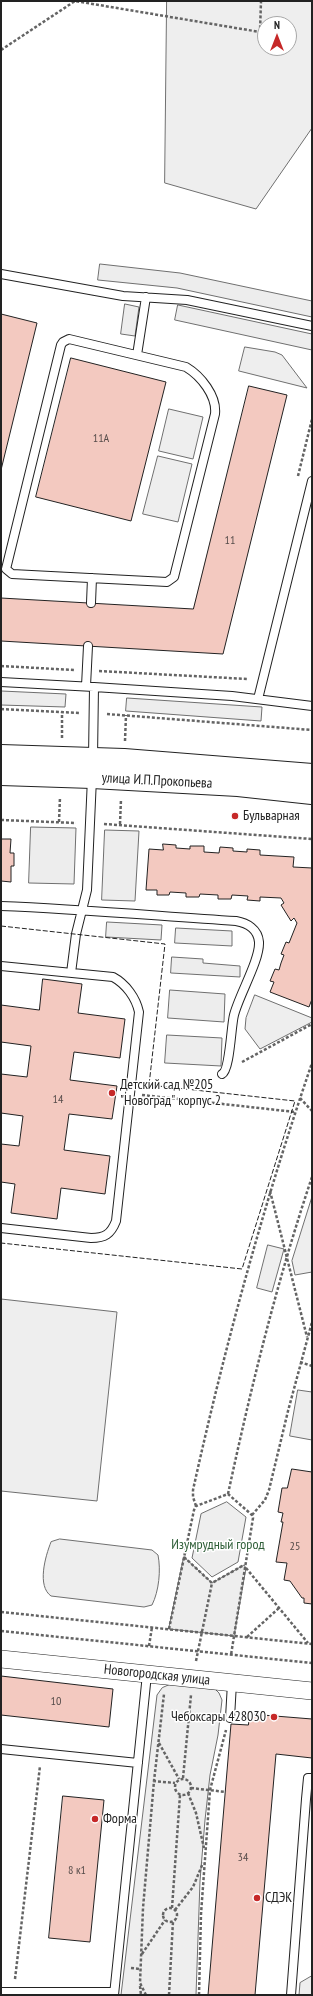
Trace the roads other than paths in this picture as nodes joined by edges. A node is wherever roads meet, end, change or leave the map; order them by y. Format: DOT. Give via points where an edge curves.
graph roads {
  1 [pos="1,274"];
  2 [pos="146,297"];
  3 [pos="312,326"];
  4 [pos="138,355"];
  5 [pos="312,481"];
  6 [pos="92,578"];
  7 [pos="91,603"];
  8 [pos="88,646"];
  9 [pos="1,682"];
  10 [pos="90,687"];
  11 [pos="258,699"];
  12 [pos="312,706"];
  13 [pos="1,756"];
  14 [pos="92,768"];
  15 [pos="1,774"];
  16 [pos="312,775"];
  17 [pos="312,793"];
  18 [pos="1,906"];
  19 [pos="82,911"];
  20 [pos="1,966"];
  21 [pos="71,973"];
  22 [pos="224,1072"];
  23 [pos="1,1228"];
  24 [pos="1,1659"];
  25 [pos="147,1674"];
  26 [pos="232,1683"];
  27 [pos="312,1691"];
  28 [pos="230,1718"];
  29 [pos="1,1749"];
  30 [pos="138,1763"];
  31 [pos="312,1778"];
  32 [pos="1,1992"];
  33 [pos="114,1994"];
  34 [pos="291,1995"];
  1 -- 2 [label="lane" via="115,295"];
  2 -- 3 [label="lane" via="187,300"];
  2 -- 4 [label="lane"];
  4 -- 6 [label="lane" via="191,370 213,397 215,414 174,577 167,582"];
  4 -- 6 [label="lane" via="74,339 63,342 6,565 9,573"];
  5 -- 11 [label="lane"];
  6 -- 7 [label="lane"];
  8 -- 10 [label="lane" via="87,670"];
  9 -- 10 [label="lane"];
  10 -- 11 [label="lane"];
  10 -- 14 [label="lane"];
  11 -- 12 [label="lane"];
  13 -- 14 [label="street, улица И.П.Прокопьева"];
  14 -- 15 [label="street, улица И.П.Прокопьева"];
  14 -- 16 [label="street, улица И.П.Прокопьева"];
  14 -- 17 [label="street, улица И.П.Прокопьева"];
  14 -- 19 [label="lane" via="88,884"];
  18 -- 19 [label="lane"];
  19 -- 21 [label="lane"];
  19 -- 22 [label="lane" via="236,921 251,927 258,939 258,952 234,1015"];
  20 -- 21 [label="lane"];
  21 -- 23 [label="lane" via="113,977 122,982 137,1005 116,1221 109,1234 102,1238"];
  24 -- 25 [label="street, Новогородская улица"];
  25 -- 26 [label="street, Новогородская улица"];
  25 -- 30 [label="lane"];
  26 -- 27 [label="street, Новогородская улица"];
  26 -- 28 [label="lane"];
  29 -- 30 [label="lane"];
  30 -- 33 [label="lane"];
  31 -- 34 [label="lane" via="308,1778"];
  32 -- 33 [label="lane"];
}
